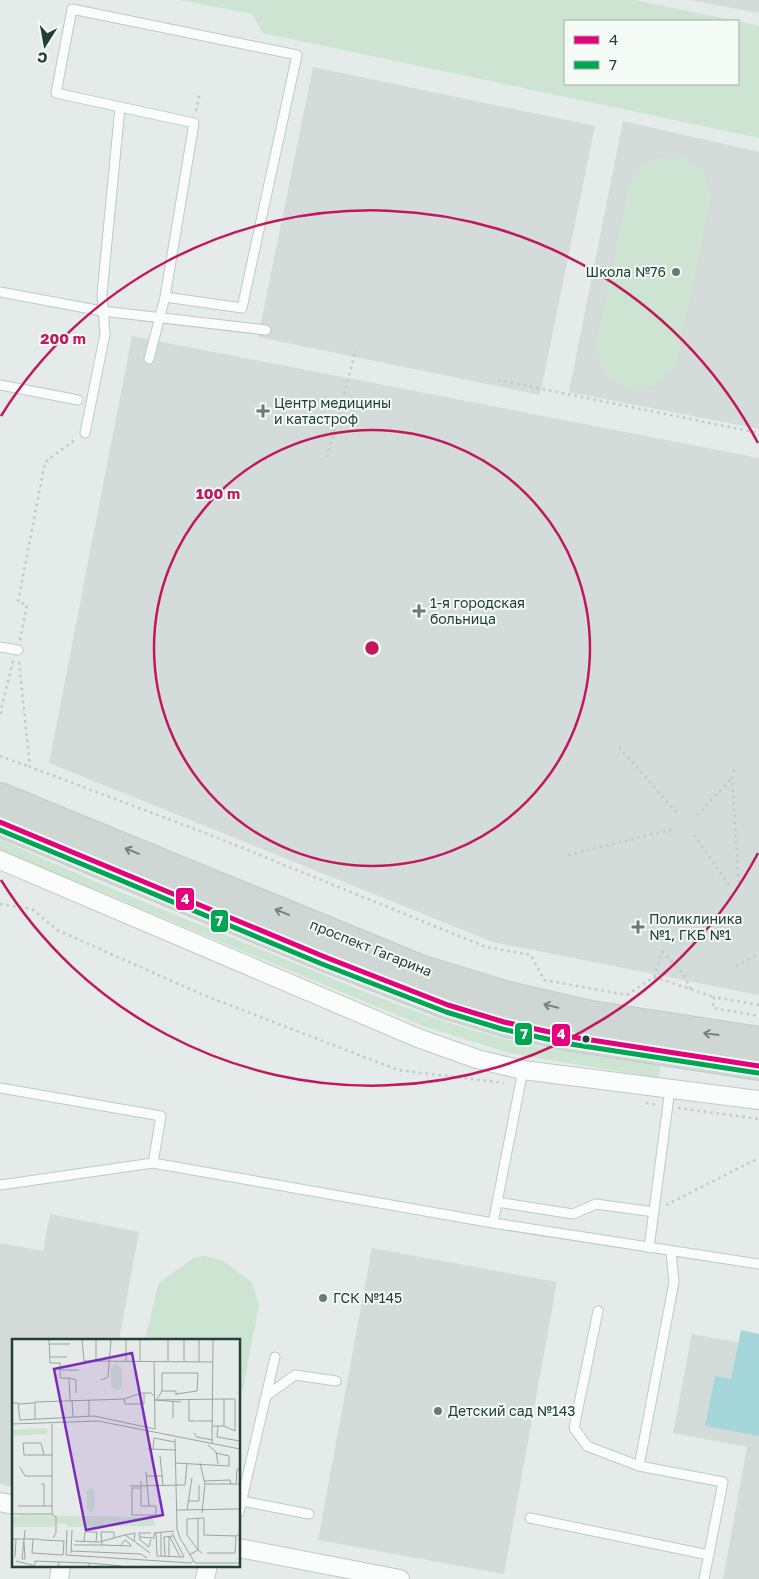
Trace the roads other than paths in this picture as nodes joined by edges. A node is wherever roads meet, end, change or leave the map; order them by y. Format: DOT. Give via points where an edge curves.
graph roads {
  1 [pos="120,107"];
  2 [pos="0,292"];
  3 [pos="164,297"];
  4 [pos="102,311"];
  5 [pos="160,317"];
  6 [pos="266,330"];
  7 [pos="149,359"];
  8 [pos="0,385"];
  9 [pos="78,400"];
  10 [pos="85,433"];
  11 [pos="0,647"];
  12 [pos="18,650"];
  13 [pos="0,797"];
  14 [pos="0,822"];
  15 [pos="0,860"];
  16 [pos="759,1041"];
  17 [pos="759,1066"];
  18 [pos="523,1070"];
  19 [pos="0,1088"];
  20 [pos="670,1088"];
  21 [pos="759,1100"];
  22 [pos="153,1163"];
  23 [pos="0,1186"];
  24 [pos="497,1202"];
  25 [pos="654,1212"];
  26 [pos="493,1223"];
  27 [pos="649,1248"];
  28 [pos="671,1252"];
  29 [pos="759,1264"];
  30 [pos="598,1311"];
  31 [pos="275,1357"];
  32 [pos="336,1381"];
  33 [pos="266,1396"];
  34 [pos="639,1466"];
  35 [pos="242,1501"];
  36 [pos="240,1508"];
  37 [pos="309,1514"];
  38 [pos="530,1518"];
  39 [pos="240,1548"];
  40 [pos="709,1555"];
  41 [pos="61,1566"];
  42 [pos="208,1566"];
  43 [pos="355,1575"];
  44 [pos="58,1579"];
  45 [pos="205,1579"];
  46 [pos="400,1579"];
  47 [pos="704,1579"];
  1 -- 3 [label="lane" via="194,123"];
  1 -- 3 [label="lane" via="56,93 72,9 297,55 242,308"];
  1 -- 4 [label="lane"];
  2 -- 4 [label="lane"];
  3 -- 5 [label="lane"];
  4 -- 5 [label="lane"];
  4 -- 10 [label="lane" via="105,334"];
  5 -- 6 [label="lane"];
  5 -- 7 [label="lane"];
  8 -- 9 [label="lane"];
  11 -- 12 [label="lane"];
  16 -- 13 [label="main road, проспект Гагарина, one-way" via="591,1015 505,995 420,969"];
  14 -- 17 [label="main road, проспект Гагарина" via="448,1005 572,1037"];
  15 -- 18 [label="street" via="418,1038"];
  18 -- 20 [label="street"];
  18 -- 24 [label="lane"];
  19 -- 22 [label="lane" via="161,1116"];
  20 -- 21 [label="street"];
  20 -- 25 [label="lane"];
  22 -- 23 [label="lane"];
  22 -- 26 [label="lane"];
  24 -- 25 [label="lane" via="573,1214 596,1204"];
  24 -- 26 [label="lane"];
  25 -- 27 [label="lane"];
  26 -- 27 [label="lane"];
  27 -- 28 [label="lane"];
  28 -- 29 [label="lane"];
  28 -- 34 [label="lane" via="674,1282"];
  30 -- 34 [label="lane" via="574,1428 587,1446"];
  31 -- 33 [label="lane"];
  32 -- 33 [label="lane" via="295,1375"];
  33 -- 35 [label="lane"];
  34 -- 40 [label="lane" via="723,1482"];
  35 -- 36 [label="lane"];
  35 -- 37 [label="lane"];
  38 -- 40 [label="lane"];
  39 -- 43 [label="street"];
  40 -- 47 [label="lane"];
  41 -- 44 [label="street"];
  42 -- 45 [label="street"];
  43 -- 46 [label="street"];
}
